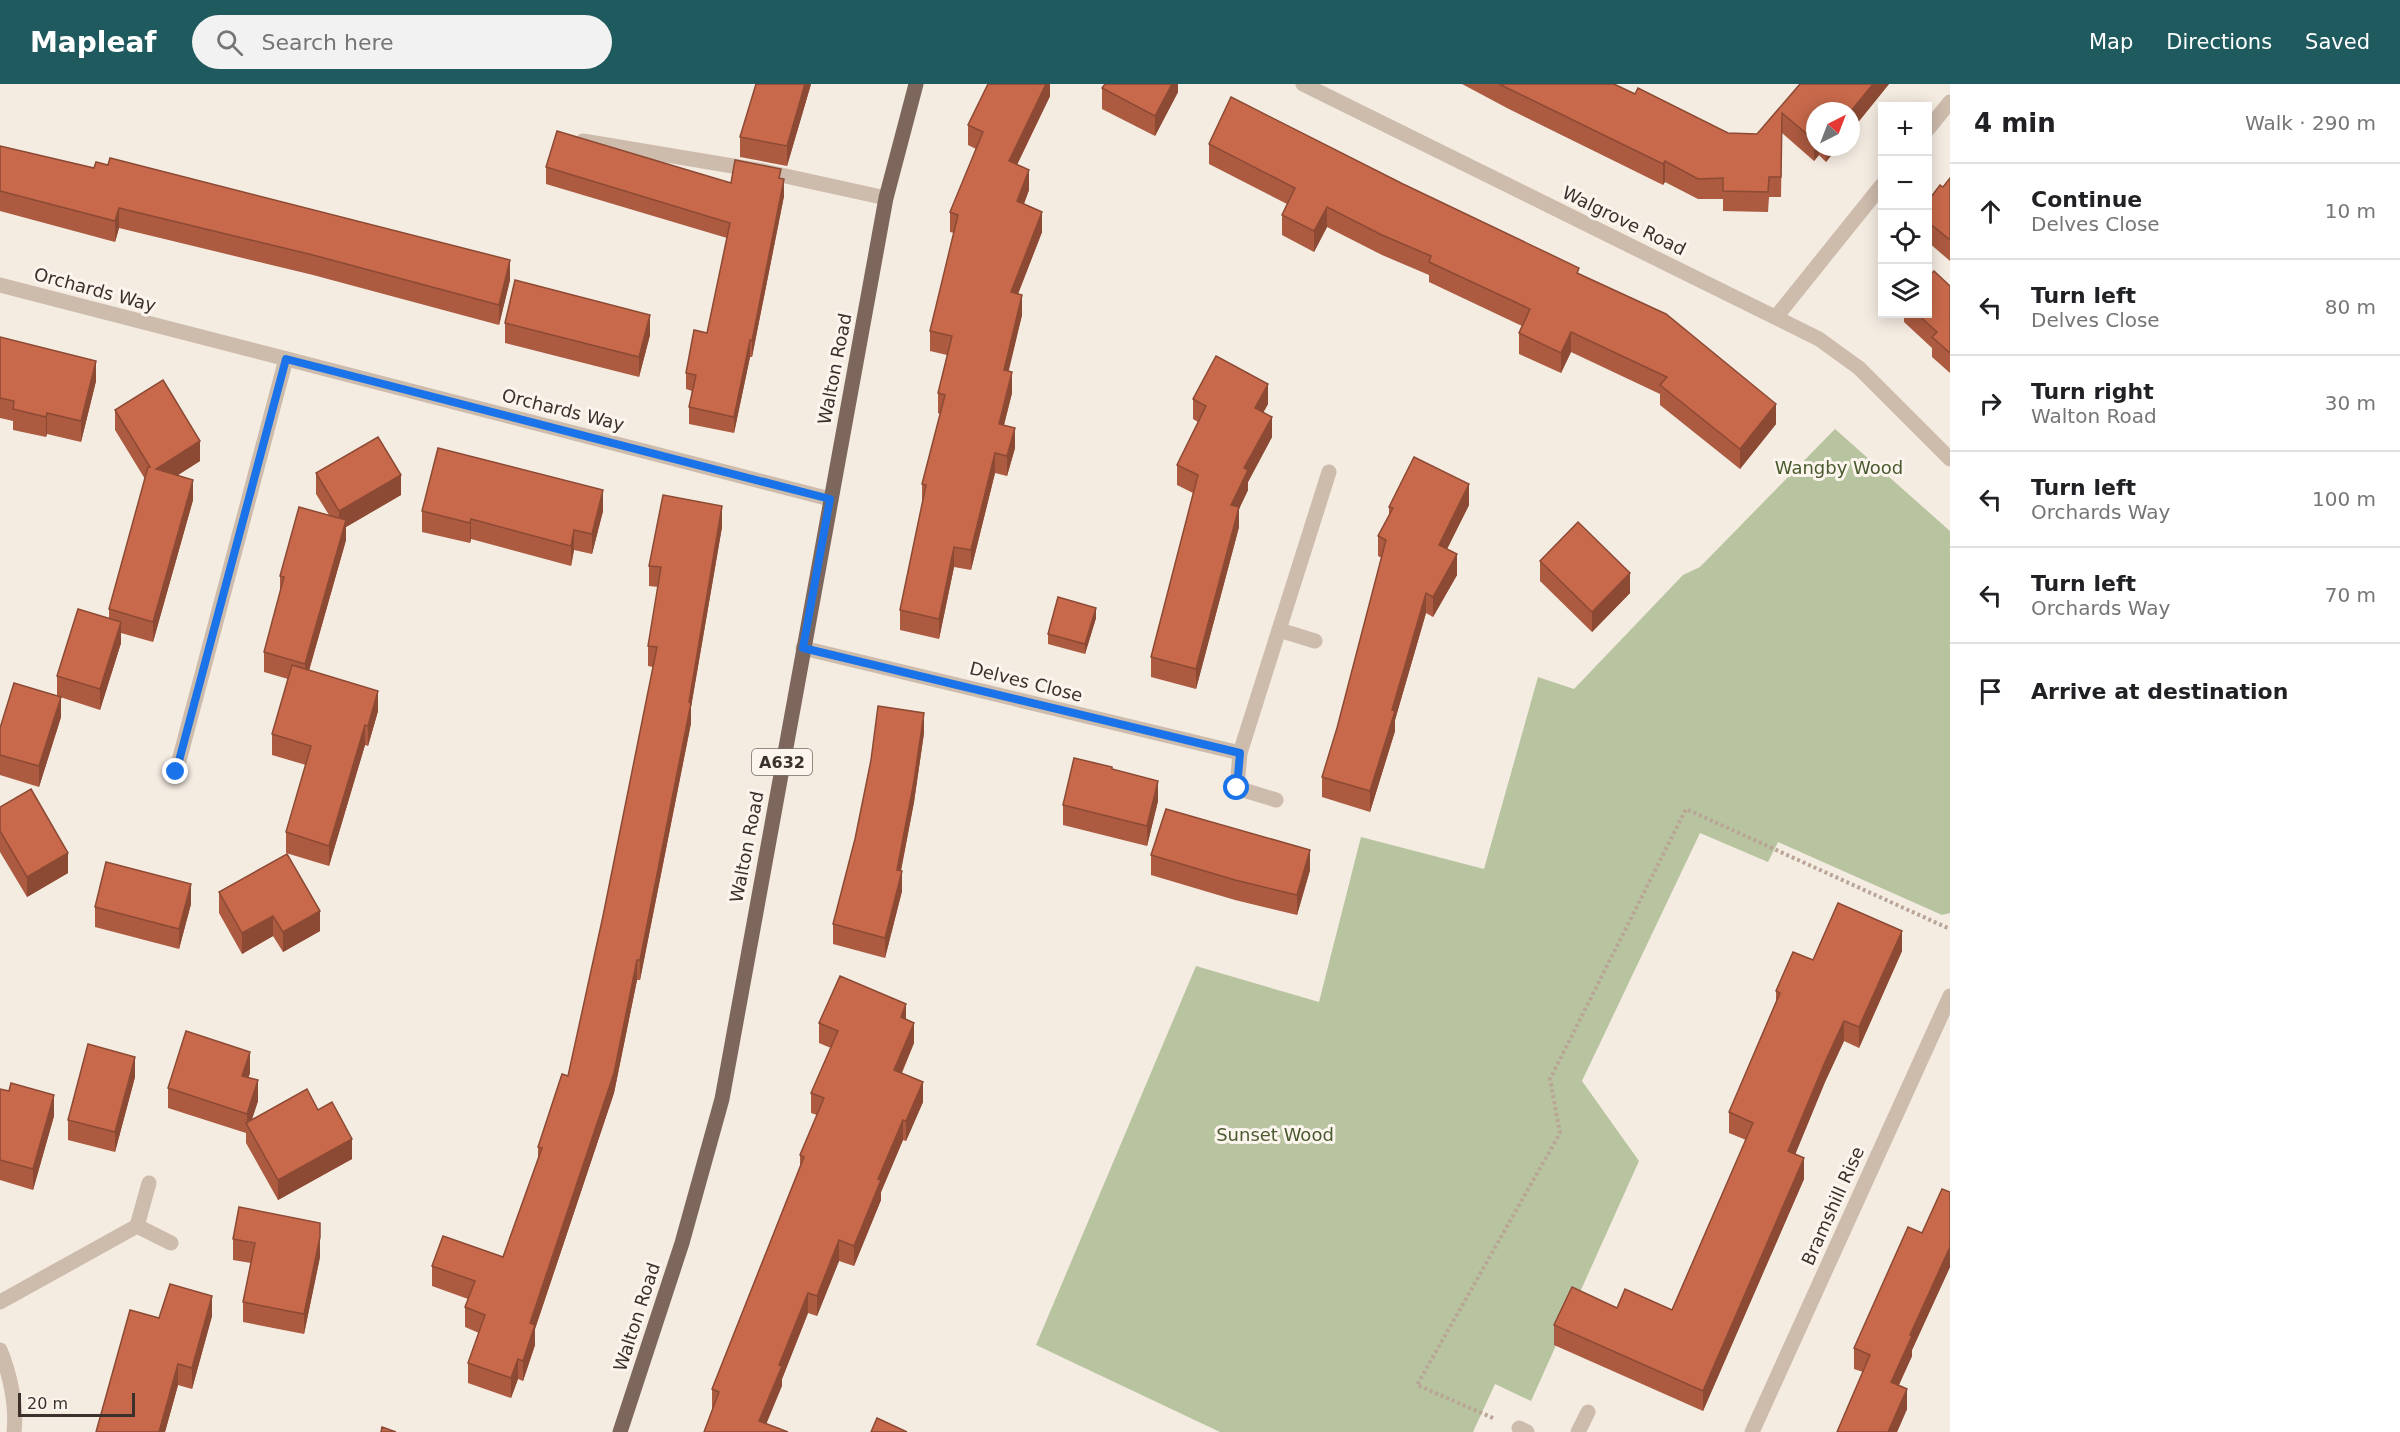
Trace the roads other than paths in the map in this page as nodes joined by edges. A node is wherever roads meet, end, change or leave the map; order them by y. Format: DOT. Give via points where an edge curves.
graph roads {
  1 [pos="916,84"];
  2 [pos="1303,84"];
  3 [pos="1950,102"];
  4 [pos="1932,124"];
  5 [pos="564,138"];
  6 [pos="1878,190"];
  7 [pos="886,198"];
  8 [pos="0,285"];
  9 [pos="1776,317"];
  10 [pos="286,359"];
  11 [pos="1950,459"];
  12 [pos="1329,472"];
  13 [pos="830,499"];
  14 [pos="1279,630"];
  15 [pos="1315,641"];
  16 [pos="803,648"];
  17 [pos="1240,753"];
  18 [pos="176,772"];
  19 [pos="1276,800"];
  20 [pos="1950,996"];
  21 [pos="149,1183"];
  22 [pos="137,1226"];
  23 [pos="171,1242"];
  24 [pos="0,1302"];
  25 [pos="0,1350"];
  26 [pos="1588,1412"];
  27 [pos="14,1432"];
  28 [pos="620,1432"];
  29 [pos="1578,1432"];
  30 [pos="1752,1432"];
  1 -- 7 [label="main road, Walton Road / A632"];
  2 -- 9 [label="street, Walgrove Road"];
  3 -- 4 [label="street"];
  5 -- 7 [label="street" via="763,171"];
  6 -- 9 [label="street"];
  7 -- 13 [label="main road, Walton Road / A632"];
  8 -- 10 [label="street, Orchards Way"];
  9 -- 11 [label="street, Walgrove Road" via="1819,339 1859,368"];
  10 -- 13 [label="street, Orchards Way"];
  10 -- 18 [label="street"];
  12 -- 14 [label="street"];
  13 -- 16 [label="main road, Walton Road / A632"];
  14 -- 15 [label="street"];
  14 -- 17 [label="street"];
  16 -- 17 [label="street, Delves Close"];
  16 -- 28 [label="main road, Walton Road / A632" via="722,1099 682,1243"];
  17 -- 19 [label="street" via="1237,788"];
  20 -- 30 [label="street, Bramshill Rise"];
  21 -- 22 [label="street"];
  22 -- 23 [label="street"];
  22 -- 24 [label="street"];
  25 -- 27 [label="street" via="10,1386"];
  26 -- 29 [label="street"];
}
